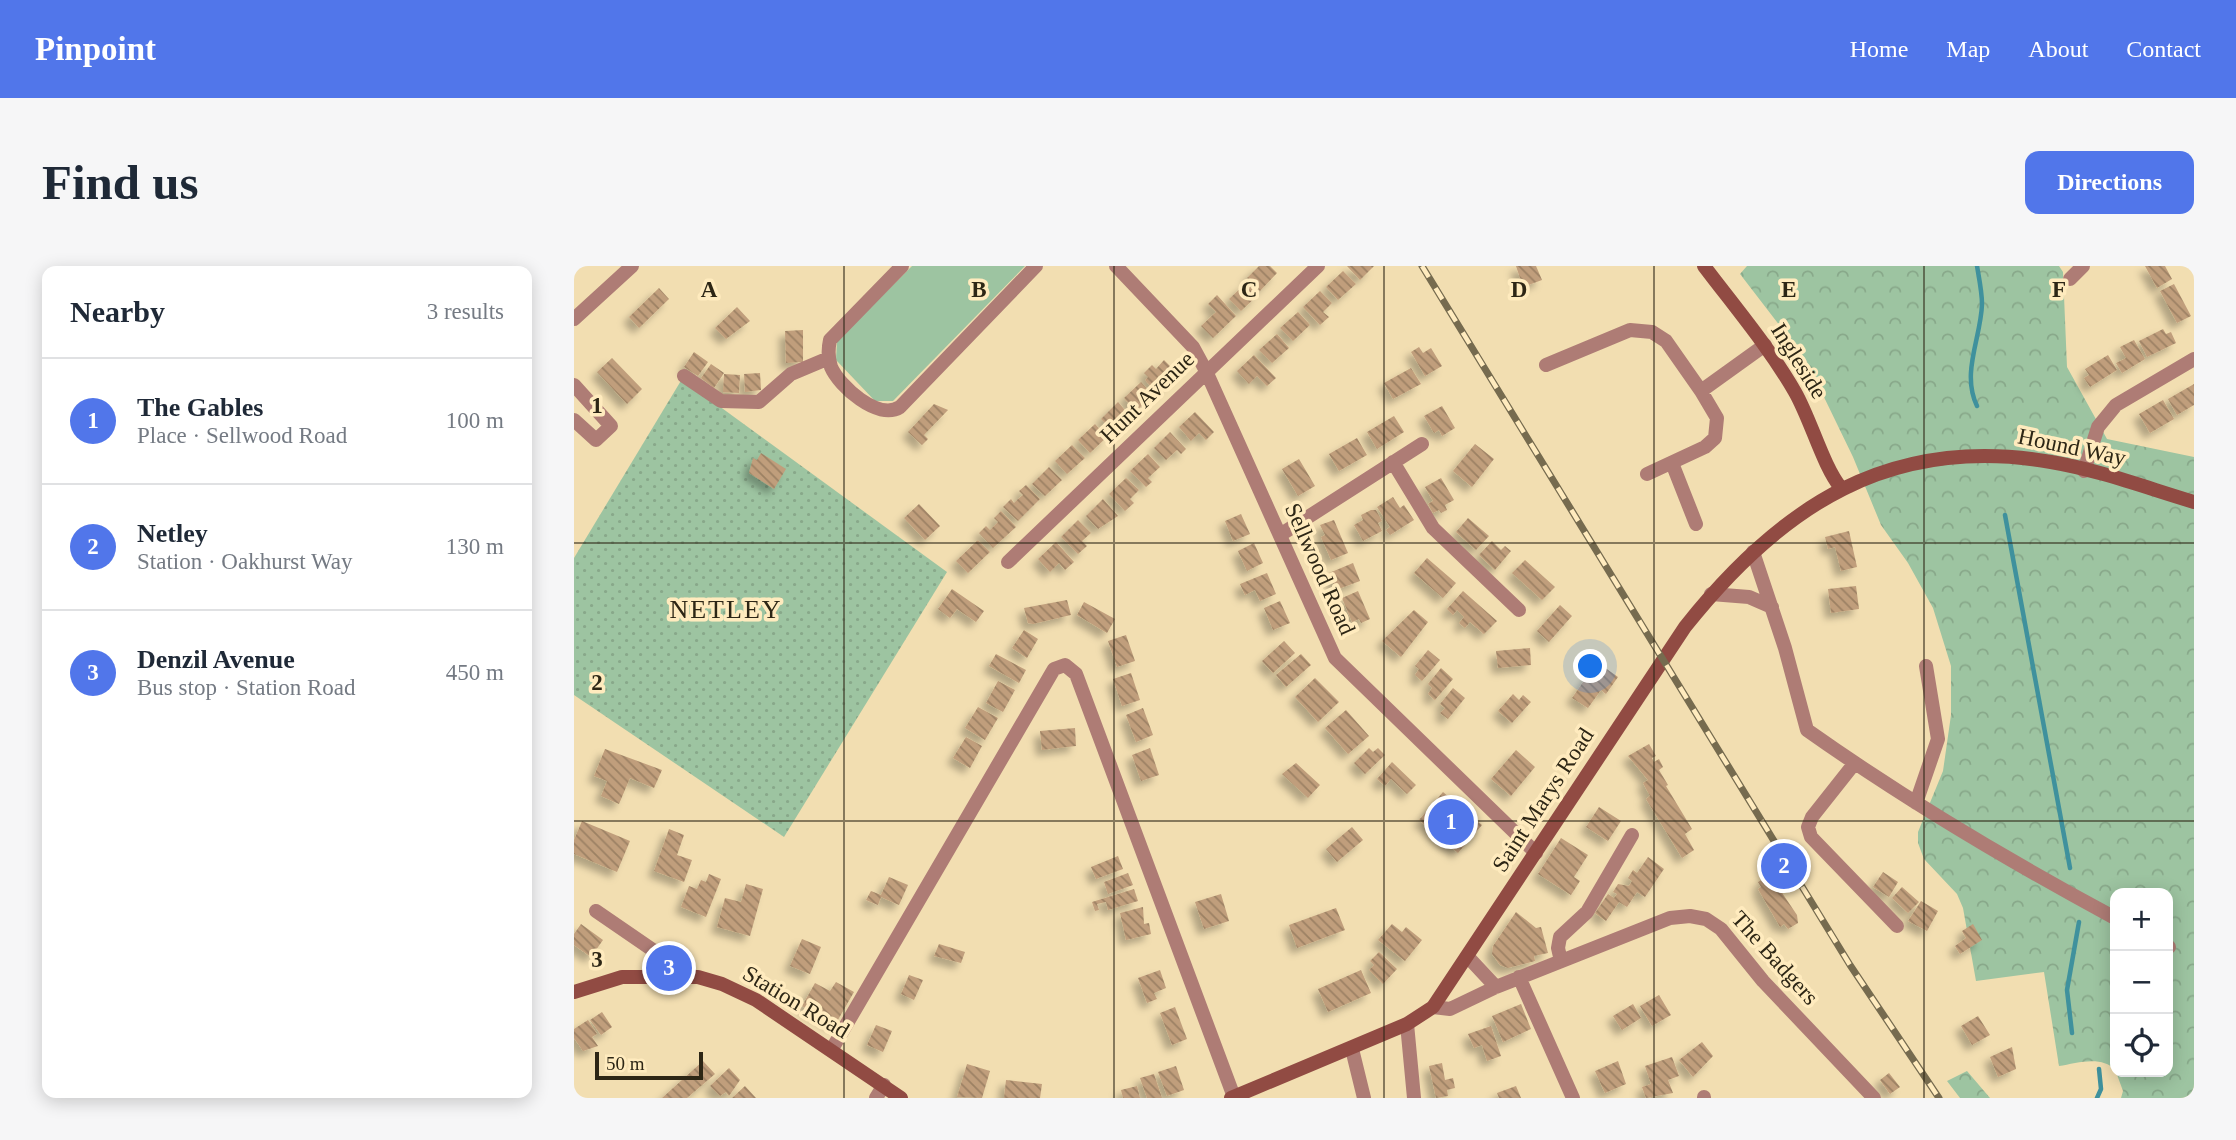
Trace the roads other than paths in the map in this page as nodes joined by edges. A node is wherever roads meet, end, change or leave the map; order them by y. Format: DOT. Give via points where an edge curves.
graph roads {
  1 [pos="632,266"];
  2 [pos="902,266"];
  3 [pos="1036,266"];
  4 [pos="1116,266"];
  5 [pos="1318,266"];
  6 [pos="1704,266"];
  7 [pos="2083,266"];
  8 [pos="2070,279"];
  9 [pos="574,319"];
  10 [pos="1765,345"];
  11 [pos="829,358"];
  12 [pos="2194,359"];
  13 [pos="1546,365"];
  14 [pos="1206,371"];
  15 [pos="684,376"];
  16 [pos="574,386"];
  17 [pos="1701,391"];
  18 [pos="574,420"];
  19 [pos="1422,444"];
  20 [pos="1393,462"];
  21 [pos="1672,463"];
  22 [pos="2084,471"];
  23 [pos="1647,474"];
  24 [pos="1841,488"];
  25 [pos="2194,502"];
  26 [pos="1696,524"];
  27 [pos="1280,535"];
  28 [pos="1753,552"];
  29 [pos="1008,562"];
  30 [pos="1711,594"];
  31 [pos="1772,607"];
  32 [pos="1519,610"];
  33 [pos="1926,666"];
  34 [pos="1854,764"];
  35 [pos="1916,803"];
  36 [pos="1632,835"];
  37 [pos="1536,853"];
  38 [pos="596,911"];
  39 [pos="2110,915"];
  40 [pos="1897,926"];
  41 [pos="1468,957"];
  42 [pos="1561,961"];
  43 [pos="666,975"];
  44 [pos="1519,977"];
  45 [pos="1496,987"];
  46 [pos="574,992"];
  47 [pos="1433,1007"];
  48 [pos="1407,1024"];
  49 [pos="832,1049"];
  50 [pos="1352,1049"];
  51 [pos="880,1092"];
  52 [pos="1233,1097"];
  53 [pos="901,1098"];
  54 [pos="1364,1098"];
  55 [pos="1414,1098"];
  56 [pos="1573,1098"];
  57 [pos="1874,1098"];
  1 -- 9 [label="street"];
  2 -- 11 [label="street" via="830,340"];
  3 -- 11 [label="street" via="894,411 868,406 832,369"];
  4 -- 14 [label="street, Sellwood Road" via="1193,347"];
  5 -- 14 [label="street, Hunt Avenue"];
  6 -- 10 [label="street, Ingleside"];
  7 -- 8 [label="street"];
  10 -- 17 [label="street"];
  10 -- 24 [label="street, Ingleside" via="1799,400"];
  11 -- 15 [label="street" via="791,374 760,402 721,401"];
  12 -- 22 [label="street" via="2116,405 2098,428"];
  13 -- 17 [label="street" via="1630,330 1652,332 1666,341"];
  14 -- 27 [label="street, Sellwood Road"];
  14 -- 29 [label="street, Hunt Avenue"];
  16 -- 18 [label="street" via="611,426 596,440"];
  17 -- 21 [label="street" via="1717,418 1715,438"];
  19 -- 20 [label="street"];
  20 -- 27 [label="street"];
  20 -- 32 [label="street" via="1433,528"];
  21 -- 23 [label="street"];
  21 -- 26 [label="street"];
  22 -- 24 [label="street, Hound Way" via="2027,458 1970,455 1894,468"];
  22 -- 25 [label="street, Hound Way"];
  24 -- 28 [label="street, Hound Way" via="1779,527"];
  27 -- 37 [label="street, Sellwood Road" via="1335,658"];
  28 -- 30 [label="street, Saint Marys Road"];
  28 -- 31 [label="street"];
  30 -- 31 [label="street" via="1749,597"];
  30 -- 37 [label="street, Saint Marys Road"];
  31 -- 34 [label="street" via="1807,730"];
  33 -- 35 [label="street" via="1938,739"];
  34 -- 35 [label="street"];
  34 -- 40 [label="street" via="1808,827 1811,837"];
  35 -- 39 [label="street"];
  36 -- 42 [label="street" via="1587,912 1560,937"];
  37 -- 41 [label="street, Saint Marys Road"];
  38 -- 43 [label="street" via="663,957"];
  41 -- 45 [label="street"];
  41 -- 47 [label="street, Saint Marys Road"];
  42 -- 44 [label="street"];
  42 -- 57 [label="street, The Badgers" via="1670,918 1706,919 1721,929 1763,981"];
  43 -- 46 [label="street, Station Road" via="622,977"];
  43 -- 49 [label="street, Station Road" via="722,984 756,1000"];
  44 -- 45 [label="street"];
  44 -- 56 [label="street"];
  45 -- 47 [label="street" via="1450,1009"];
  47 -- 48 [label="street, Saint Marys Road"];
  48 -- 50 [label="street"];
  48 -- 55 [label="street"];
  49 -- 51 [label="street, Station Road"];
  49 -- 52 [label="street" via="1054,669 1065,660 1076,674"];
  50 -- 52 [label="street"];
  50 -- 54 [label="street"];
  51 -- 53 [label="street, Station Road"];
}
